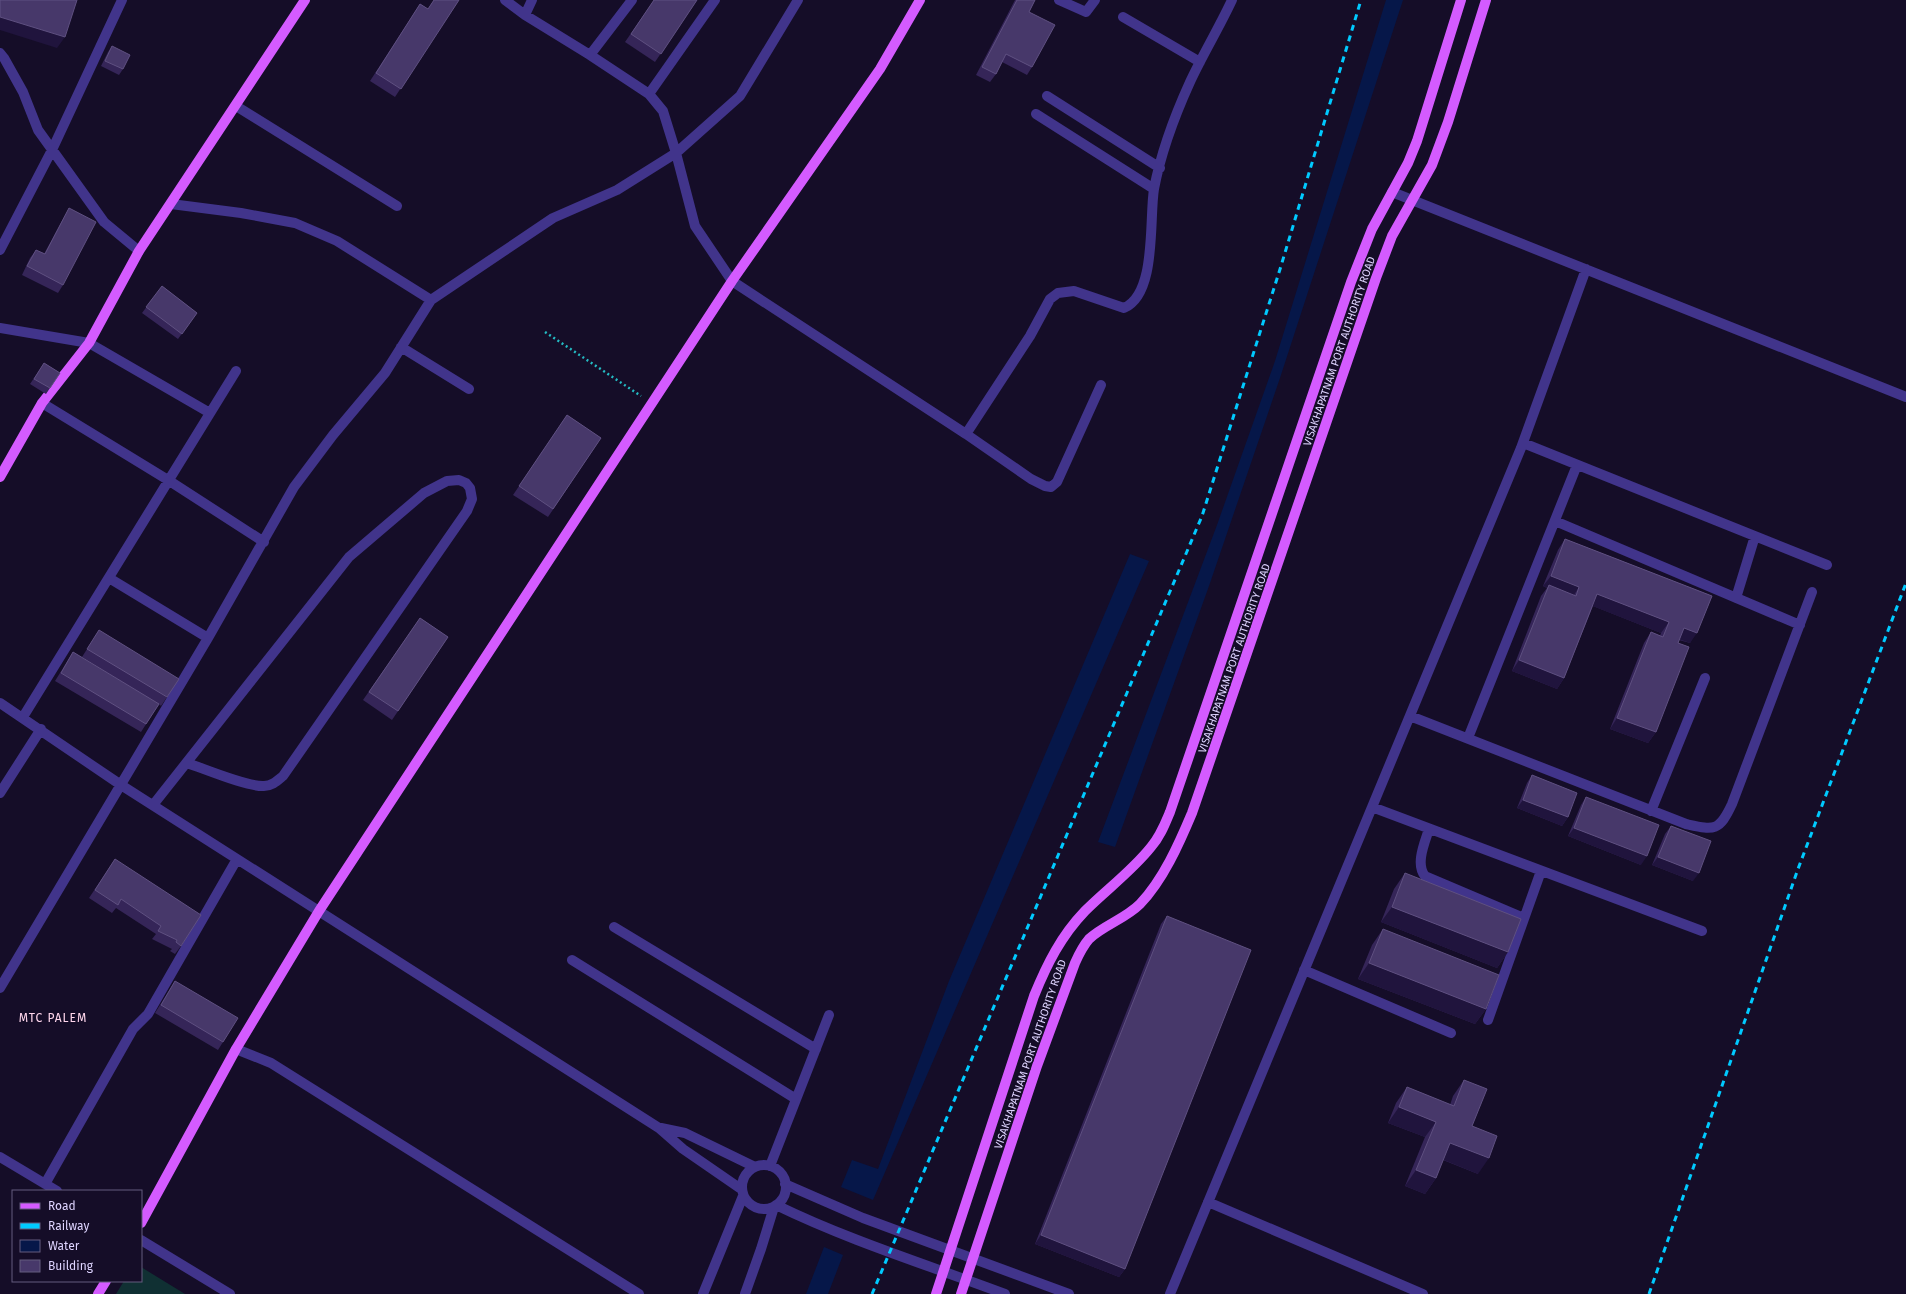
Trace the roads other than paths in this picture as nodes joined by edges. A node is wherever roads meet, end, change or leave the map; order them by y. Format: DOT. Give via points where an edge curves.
graph roads {
  1 [pos="122,0"];
  2 [pos="305,0"];
  3 [pos="505,0"];
  4 [pos="532,0"];
  5 [pos="632,0"];
  6 [pos="715,0"];
  7 [pos="798,0"];
  8 [pos="920,0"];
  9 [pos="1059,0"];
  10 [pos="1095,0"];
  11 [pos="1232,0"];
  12 [pos="1461,0"];
  13 [pos="1486,0"];
  14 [pos="525,15"];
  15 [pos="1123,17"];
  16 [pos="0,53"];
  17 [pos="590,55"];
  18 [pos="1200,62"];
  19 [pos="649,94"];
  20 [pos="1047,96"];
  21 [pos="236,106"];
  22 [pos="1036,114"];
  23 [pos="52,150"];
  24 [pos="676,153"];
  25 [pos="1160,168"];
  26 [pos="1154,189"];
  27 [pos="1392,192"];
  28 [pos="1412,200"];
  29 [pos="171,204"];
  30 [pos="397,206"];
  31 [pos="0,250"];
  32 [pos="139,251"];
  33 [pos="1586,269"];
  34 [pos="732,281"];
  35 [pos="431,300"];
  36 [pos="0,328"];
  37 [pos="89,344"];
  38 [pos="401,347"];
  39 [pos="236,371"];
  40 [pos="1101,385"];
  41 [pos="468,388"];
  42 [pos="1906,397"];
  43 [pos="42,403"];
  44 [pos="210,413"];
  45 [pos="966,434"];
  46 [pos="1523,443"];
  47 [pos="1578,465"];
  48 [pos="0,477"];
  49 [pos="168,480"];
  50 [pos="1555,521"];
  51 [pos="1755,536"];
  52 [pos="264,542"];
  53 [pos="1827,565"];
  54 [pos="109,578"];
  55 [pos="1812,592"];
  56 [pos="1736,598"];
  57 [pos="1800,625"];
  58 [pos="208,638"];
  59 [pos="1704,678"];
  60 [pos="0,703"];
  61 [pos="1410,716"];
  62 [pos="23,717"];
  63 [pos="40,729"];
  64 [pos="1468,738"];
  65 [pos="187,763"];
  66 [pos="121,784"];
  67 [pos="0,793"];
  68 [pos="153,805"];
  69 [pos="1372,807"];
  70 [pos="1651,811"];
  71 [pos="1429,829"];
  72 [pos="237,859"];
  73 [pos="1542,871"];
  74 [pos="318,911"];
  75 [pos="1524,918"];
  76 [pos="614,926"];
  77 [pos="1702,931"];
  78 [pos="572,960"];
  79 [pos="1304,970"];
  80 [pos="0,988"];
  81 [pos="829,1014"];
  82 [pos="1488,1020"];
  83 [pos="1451,1033"];
  84 [pos="236,1049"];
  85 [pos="816,1049"];
  86 [pos="796,1099"];
  87 [pos="659,1128"];
  88 [pos="0,1158"];
  89 [pos="770,1166"];
  90 [pos="755,1167"];
  91 [pos="45,1184"];
  92 [pos="785,1184"];
  93 [pos="55,1190"];
  94 [pos="742,1193"];
  95 [pos="1208,1202"];
  96 [pos="775,1206"];
  97 [pos="142,1221"];
  98 [pos="142,1241"];
  99 [pos="950,1250"];
  100 [pos="973,1258"];
  101 [pos="943,1272"];
  102 [pos="966,1279"];
  103 [pos="105,1282"];
  104 [pos="98,1294"];
  105 [pos="230,1294"];
  106 [pos="639,1294"];
  107 [pos="703,1294"];
  108 [pos="745,1294"];
  109 [pos="936,1294"];
  110 [pos="961,1294"];
  111 [pos="1006,1294"];
  112 [pos="1069,1294"];
  113 [pos="1170,1294"];
  114 [pos="1423,1294"];
  1 -- 23 [label="street"];
  2 -- 21 [label="main road"];
  3 -- 14 [label="street"];
  4 -- 14 [label="street"];
  5 -- 17 [label="street"];
  6 -- 19 [label="street"];
  7 -- 24 [label="street" via="740,96"];
  8 -- 34 [label="main road" via="880,69"];
  9 -- 10 [label="street" via="1086,12"];
  11 -- 18 [label="street"];
  12 -- 27 [label="main road, VISAKHAPATNAM PORT AUTHORITY ROAD" via="1416,141 1408,163"];
  13 -- 28 [label="main road, VISAKHAPATNAM PORT AUTHORITY ROAD" via="1440,145 1432,166"];
  14 -- 17 [label="street"];
  15 -- 18 [label="street"];
  16 -- 23 [label="street" via="23,92 38,130"];
  17 -- 19 [label="street"];
  18 -- 25 [label="street" via="1166,143"];
  19 -- 24 [label="street" via="663,111"];
  20 -- 25 [label="street"];
  21 -- 29 [label="main road"];
  21 -- 30 [label="street"];
  22 -- 26 [label="street"];
  23 -- 31 [label="street"];
  23 -- 32 [label="street" via="104,222"];
  24 -- 34 [label="street" via="695,226"];
  24 -- 35 [label="street" via="617,190 553,218"];
  25 -- 26 [label="street"];
  26 -- 45 [label="street" via="1154,211 1146,275 1137,298 1124,308 1074,291 1058,293 1050,299 1030,336"];
  27 -- 28 [label="street"];
  27 -- 99 [label="main road, VISAKHAPATNAM PORT AUTHORITY ROAD" via="1372,229 1351,282 1168,818 1147,852 1068,930 1045,968"];
  28 -- 33 [label="street"];
  28 -- 100 [label="main road, VISAKHAPATNAM PORT AUTHORITY ROAD" via="1392,236 1376,278 1192,813 1176,847 1147,895 1132,910 1090,938 1082,948 1064,989"];
  29 -- 32 [label="main road"];
  29 -- 35 [label="street" via="295,223 337,240 391,277"];
  32 -- 37 [label="main road"];
  33 -- 42 [label="street"];
  33 -- 46 [label="street"];
  34 -- 45 [label="street"];
  34 -- 74 [label="main road"];
  35 -- 38 [label="street"];
  36 -- 37 [label="street"];
  37 -- 43 [label="main road"];
  37 -- 44 [label="street"];
  38 -- 41 [label="street"];
  38 -- 52 [label="street" via="385,374 294,487"];
  39 -- 44 [label="street"];
  40 -- 45 [label="street" via="1057,482 1051,487 1031,479"];
  43 -- 48 [label="main road"];
  43 -- 49 [label="street"];
  44 -- 49 [label="street"];
  46 -- 47 [label="street"];
  46 -- 61 [label="street"];
  47 -- 50 [label="street"];
  47 -- 51 [label="street"];
  49 -- 52 [label="street"];
  49 -- 54 [label="street"];
  50 -- 56 [label="street"];
  50 -- 64 [label="street"];
  51 -- 53 [label="street"];
  51 -- 56 [label="street"];
  52 -- 58 [label="street"];
  54 -- 58 [label="street"];
  54 -- 62 [label="street"];
  55 -- 57 [label="street"];
  56 -- 57 [label="street"];
  57 -- 70 [label="street" via="1724,820 1715,827 1706,828 1686,824"];
  58 -- 66 [label="street"];
  59 -- 70 [label="street"];
  60 -- 62 [label="street"];
  61 -- 64 [label="street"];
  61 -- 69 [label="street"];
  62 -- 63 [label="street"];
  63 -- 66 [label="street"];
  63 -- 67 [label="street"];
  64 -- 70 [label="street"];
  65 -- 65 [label="street" via="349,557 424,493 447,481 459,480 466,483 472,499 467,511 283,776 274,784 253,785"];
  65 -- 68 [label="street"];
  66 -- 68 [label="street"];
  66 -- 80 [label="street"];
  68 -- 72 [label="street"];
  69 -- 71 [label="street"];
  69 -- 79 [label="street"];
  71 -- 73 [label="street"];
  71 -- 75 [label="street" via="1420,864 1425,876"];
  72 -- 74 [label="street"];
  72 -- 91 [label="street" via="148,1014 133,1029"];
  73 -- 75 [label="street"];
  73 -- 77 [label="street"];
  74 -- 84 [label="main road"];
  74 -- 87 [label="street"];
  75 -- 82 [label="street"];
  76 -- 85 [label="street"];
  78 -- 86 [label="street"];
  79 -- 83 [label="street"];
  79 -- 95 [label="street"];
  81 -- 85 [label="street"];
  84 -- 97 [label="main road"];
  84 -- 106 [label="street" via="271,1063"];
  85 -- 86 [label="street"];
  86 -- 89 [label="street"];
  87 -- 90 [label="street" via="685,1133"];
  87 -- 94 [label="street"];
  88 -- 91 [label="street"];
  89 -- 90 [label="street"];
  89 -- 92 [label="street" via="782,1175"];
  90 -- 94 [label="street" via="744,1176"];
  91 -- 93 [label="street"];
  92 -- 96 [label="street" via="784,1196"];
  92 -- 99 [label="street" via="863,1218"];
  94 -- 96 [label="street" via="753,1206 767,1209"];
  94 -- 107 [label="street"];
  95 -- 113 [label="street"];
  95 -- 114 [label="street"];
  96 -- 101 [label="street"];
  96 -- 108 [label="street"];
  98 -- 105 [label="street"];
  99 -- 100 [label="street"];
  99 -- 101 [label="main road, VISAKHAPATNAM PORT AUTHORITY ROAD"];
  100 -- 102 [label="main road, VISAKHAPATNAM PORT AUTHORITY ROAD"];
  100 -- 112 [label="street"];
  101 -- 102 [label="street"];
  101 -- 109 [label="main road, VISAKHAPATNAM PORT AUTHORITY ROAD"];
  102 -- 110 [label="main road, VISAKHAPATNAM PORT AUTHORITY ROAD"];
  102 -- 111 [label="street"];
  103 -- 104 [label="main road"];
}
